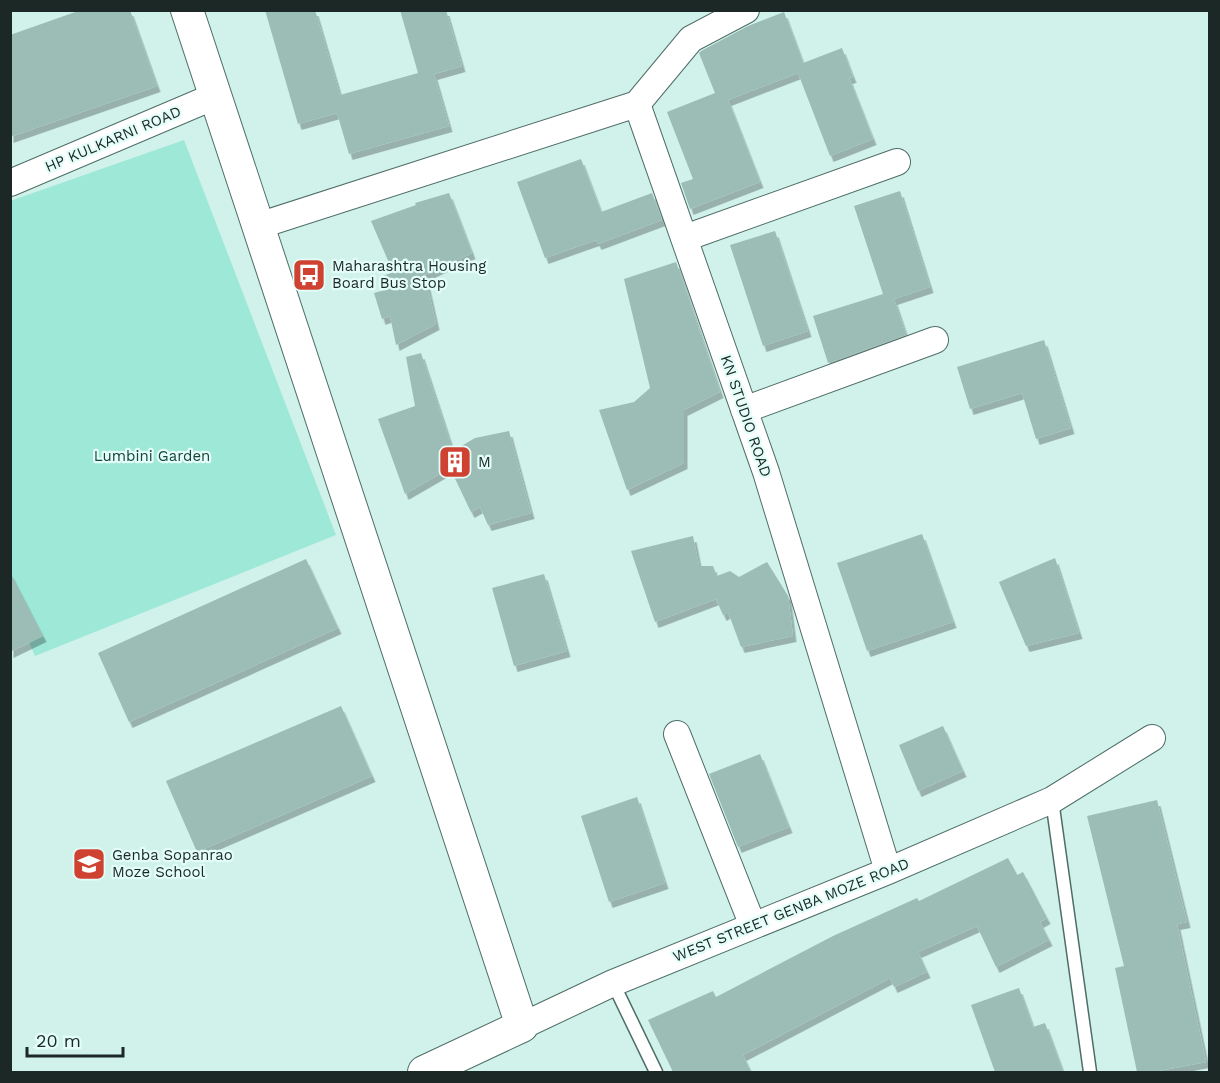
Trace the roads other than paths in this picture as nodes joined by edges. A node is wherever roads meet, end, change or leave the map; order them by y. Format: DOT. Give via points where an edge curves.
graph roads {
  1 [pos="187,10"];
  2 [pos="746,10"];
  3 [pos="215,96"];
  4 [pos="637,104"];
  5 [pos="897,162"];
  6 [pos="10,183"];
  7 [pos="258,226"];
  8 [pos="684,238"];
  9 [pos="935,340"];
  10 [pos="744,410"];
  11 [pos="676,734"];
  12 [pos="1152,738"];
  13 [pos="1052,800"];
  14 [pos="888,871"];
  15 [pos="753,926"];
  16 [pos="613,983"];
  17 [pos="522,1026"];
  18 [pos="424,1072"];
  19 [pos="656,1072"];
  20 [pos="1090,1072"];
  1 -- 3 [label="street"];
  2 -- 4 [label="street" via="691,39"];
  3 -- 6 [label="street, HP KULKARNI ROAD"];
  3 -- 7 [label="street"];
  4 -- 7 [label="street"];
  4 -- 8 [label="street, KN STUDIO ROAD"];
  5 -- 8 [label="street"];
  7 -- 17 [label="street"];
  8 -- 10 [label="street, KN STUDIO ROAD"];
  9 -- 10 [label="street"];
  10 -- 14 [label="street, KN STUDIO ROAD"];
  11 -- 15 [label="street"];
  12 -- 13 [label="street, WEST STREET GENBA MOZE ROAD"];
  13 -- 14 [label="street, WEST STREET GENBA MOZE ROAD"];
  13 -- 20 [label="lane"];
  14 -- 15 [label="street, WEST STREET GENBA MOZE ROAD"];
  15 -- 16 [label="street, WEST STREET GENBA MOZE ROAD"];
  16 -- 17 [label="street, WEST STREET GENBA MOZE ROAD"];
  16 -- 19 [label="lane"];
  17 -- 18 [label="street, WEST STREET GENBA MOZE ROAD"];
}
